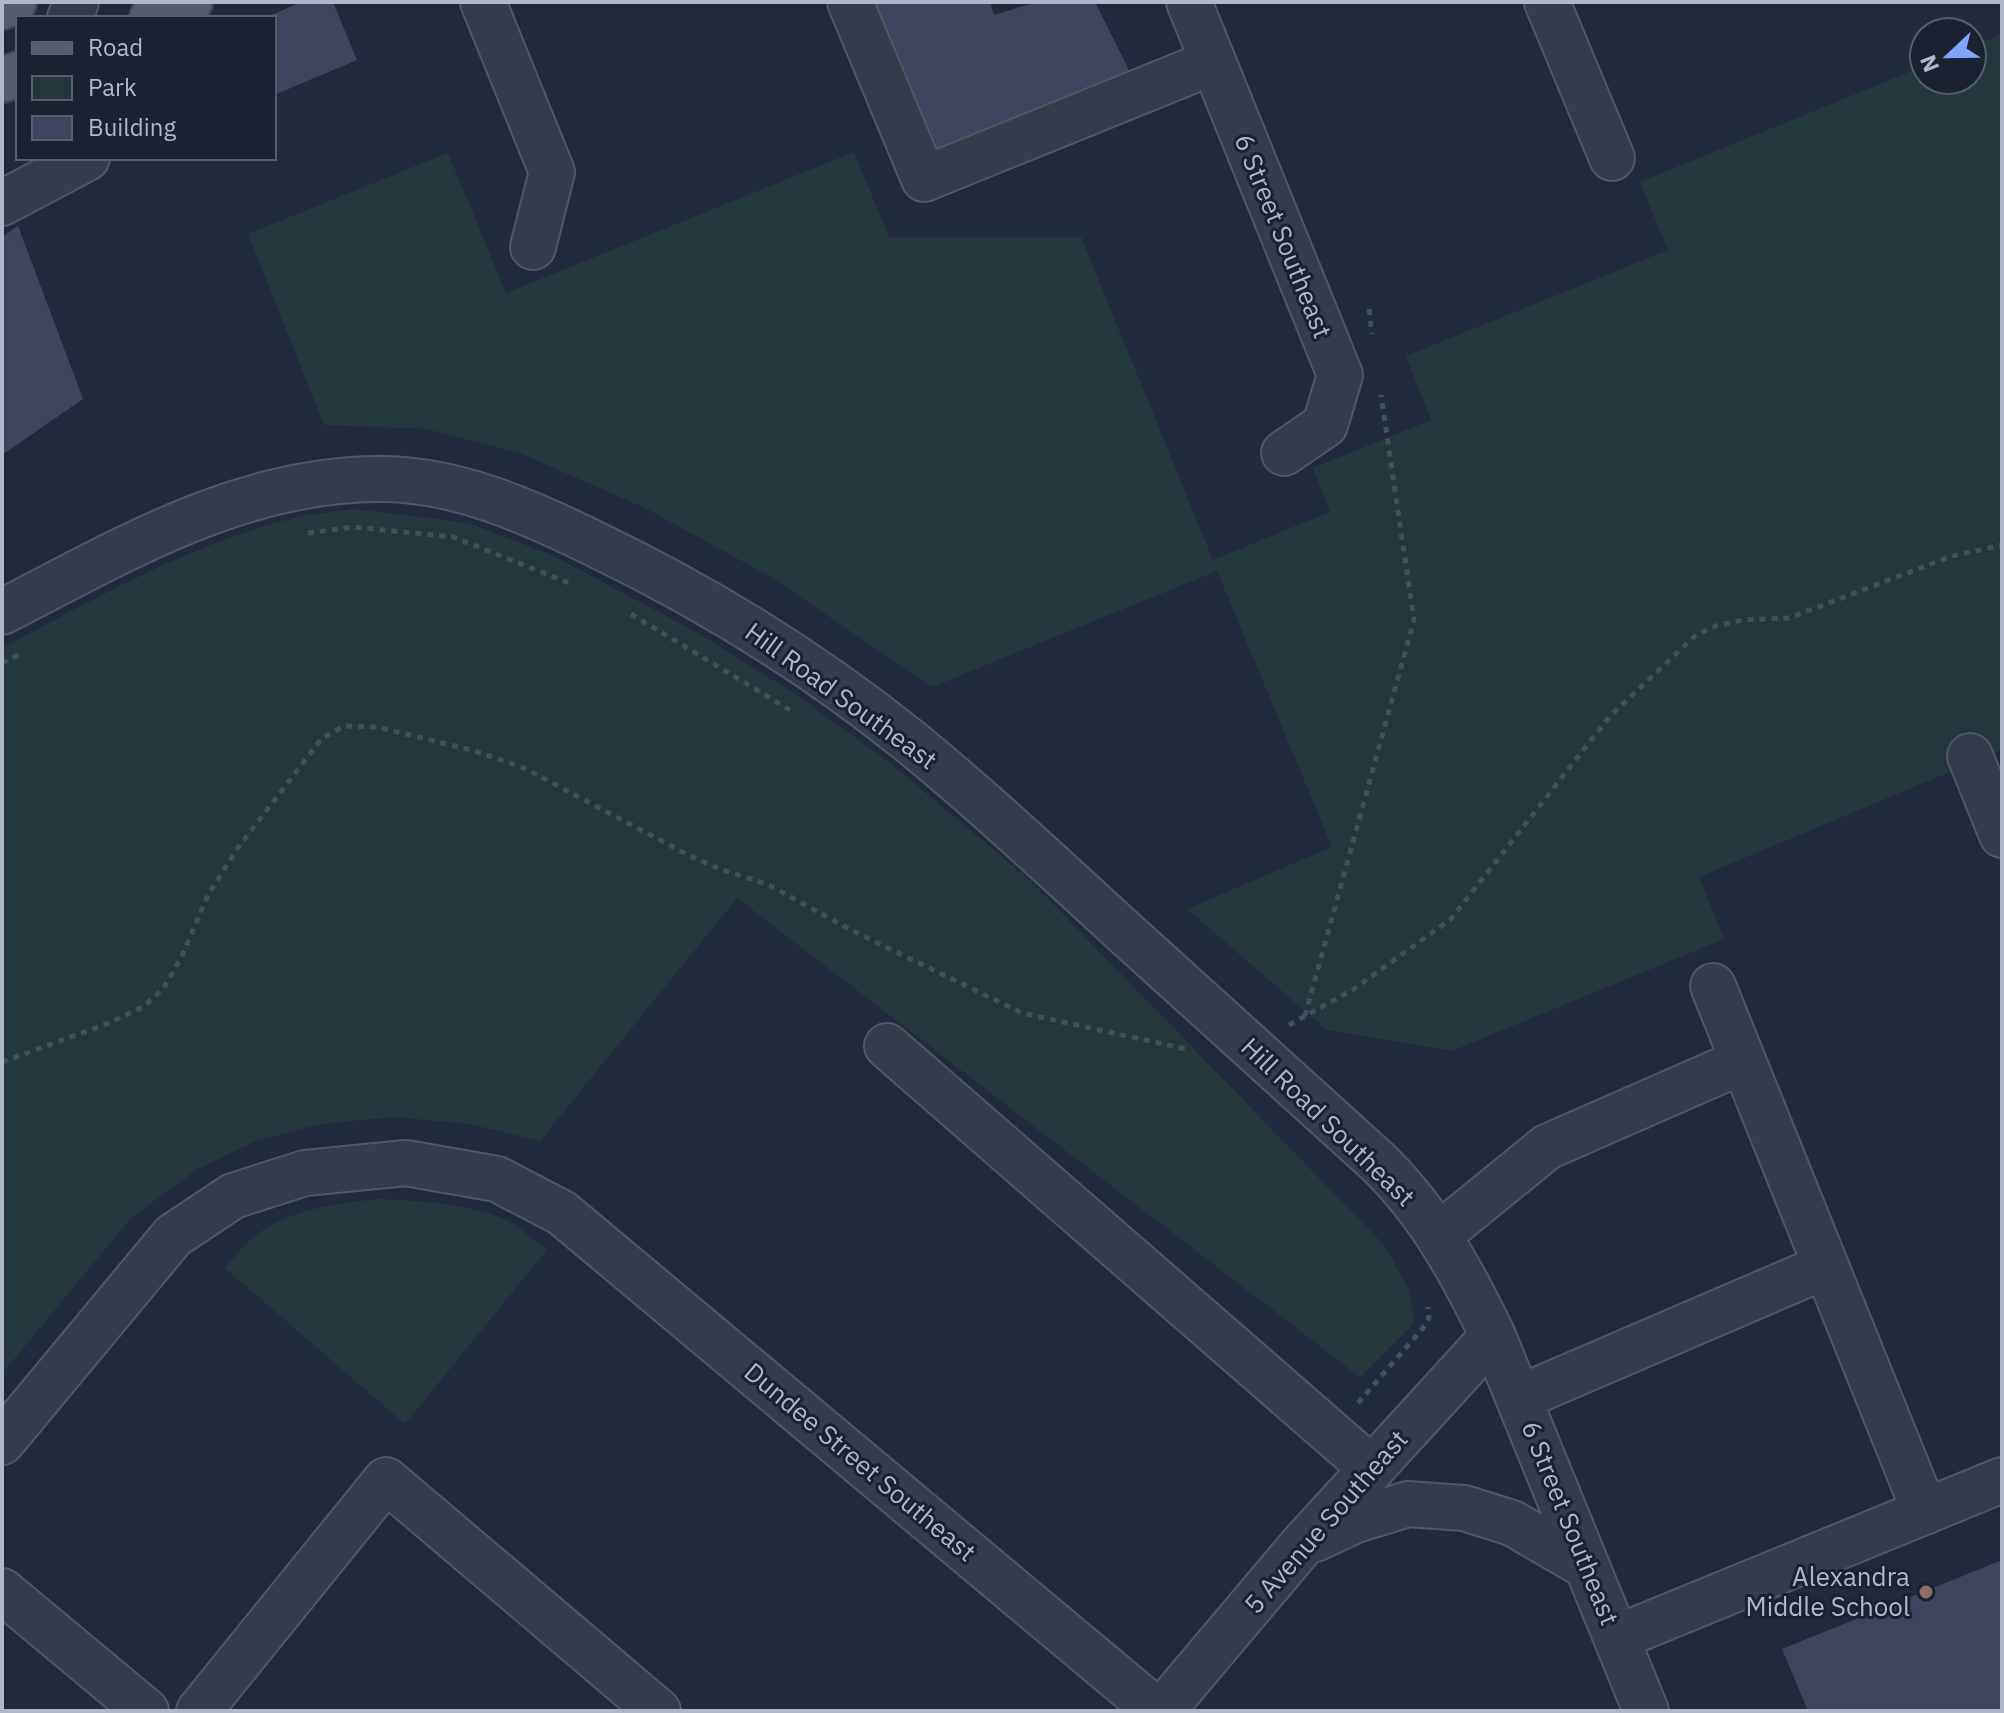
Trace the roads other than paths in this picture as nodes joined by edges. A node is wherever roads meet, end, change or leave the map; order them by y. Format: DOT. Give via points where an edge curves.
graph roads {
  1 [pos="14,2"];
  2 [pos="190,2"];
  3 [pos="483,2"];
  4 [pos="850,2"];
  5 [pos="1189,2"];
  6 [pos="1547,2"];
  7 [pos="2,7"];
  8 [pos="157,16"];
  9 [pos="1213,62"];
  10 [pos="1612,158"];
  11 [pos="83,160"];
  12 [pos="2,203"];
  13 [pos="533,247"];
  14 [pos="1284,453"];
  15 [pos="2,612"];
  16 [pos="1970,756"];
  17 [pos="2002,835"];
  18 [pos="1713,986"];
  19 [pos="887,1046"];
  20 [pos="1743,1061"];
  21 [pos="1439,1235"];
  22 [pos="1826,1266"];
  23 [pos="1493,1336"];
  24 [pos="1519,1398"];
  25 [pos="2,1442"];
  26 [pos="1371,1468"];
  27 [pos="2002,1480"];
  28 [pos="1925,1512"];
  29 [pos="1302,1545"];
  30 [pos="1586,1566"];
  31 [pos="2,1591"];
  32 [pos="1616,1638"];
  33 [pos="146,1711"];
  34 [pos="199,1711"];
  35 [pos="658,1711"];
  36 [pos="1160,1711"];
  37 [pos="1646,1711"];
  1 -- 7 [label="main road"];
  2 -- 8 [label="main road"];
  3 -- 13 [label="street" via="552,172"];
  4 -- 9 [label="street" via="924,179"];
  5 -- 9 [label="street, 6 Street Southeast"];
  6 -- 10 [label="street"];
  9 -- 14 [label="street, 6 Street Southeast" via="1340,375 1325,425"];
  11 -- 12 [label="street"];
  15 -- 21 [label="street, Hill Road Southeast" via="181,522 311,483 386,479 440,485 563,529 726,613 904,737 1377,1161"];
  16 -- 17 [label="street"];
  18 -- 20 [label="street"];
  19 -- 26 [label="street"];
  20 -- 21 [label="street" via="1547,1147"];
  20 -- 22 [label="street"];
  21 -- 23 [label="street, Hill Road Southeast"];
  22 -- 24 [label="street"];
  22 -- 28 [label="street"];
  23 -- 24 [label="street, 6 Street Southeast"];
  23 -- 26 [label="street, 5 Avenue Southeast"];
  24 -- 30 [label="street, 6 Street Southeast"];
  25 -- 36 [label="street, Dundee Street Southeast" via="173,1236 233,1196 305,1173 406,1163 497,1179 562,1213"];
  26 -- 29 [label="street, 5 Avenue Southeast"];
  27 -- 28 [label="street"];
  28 -- 32 [label="street"];
  29 -- 30 [label="street" via="1408,1504 1464,1508 1512,1523"];
  29 -- 36 [label="street, 5 Avenue Southeast"];
  30 -- 32 [label="street, 6 Street Southeast"];
  31 -- 33 [label="street"];
  32 -- 37 [label="street, 6 Street Southeast"];
  34 -- 35 [label="street" via="386,1480"];
}
